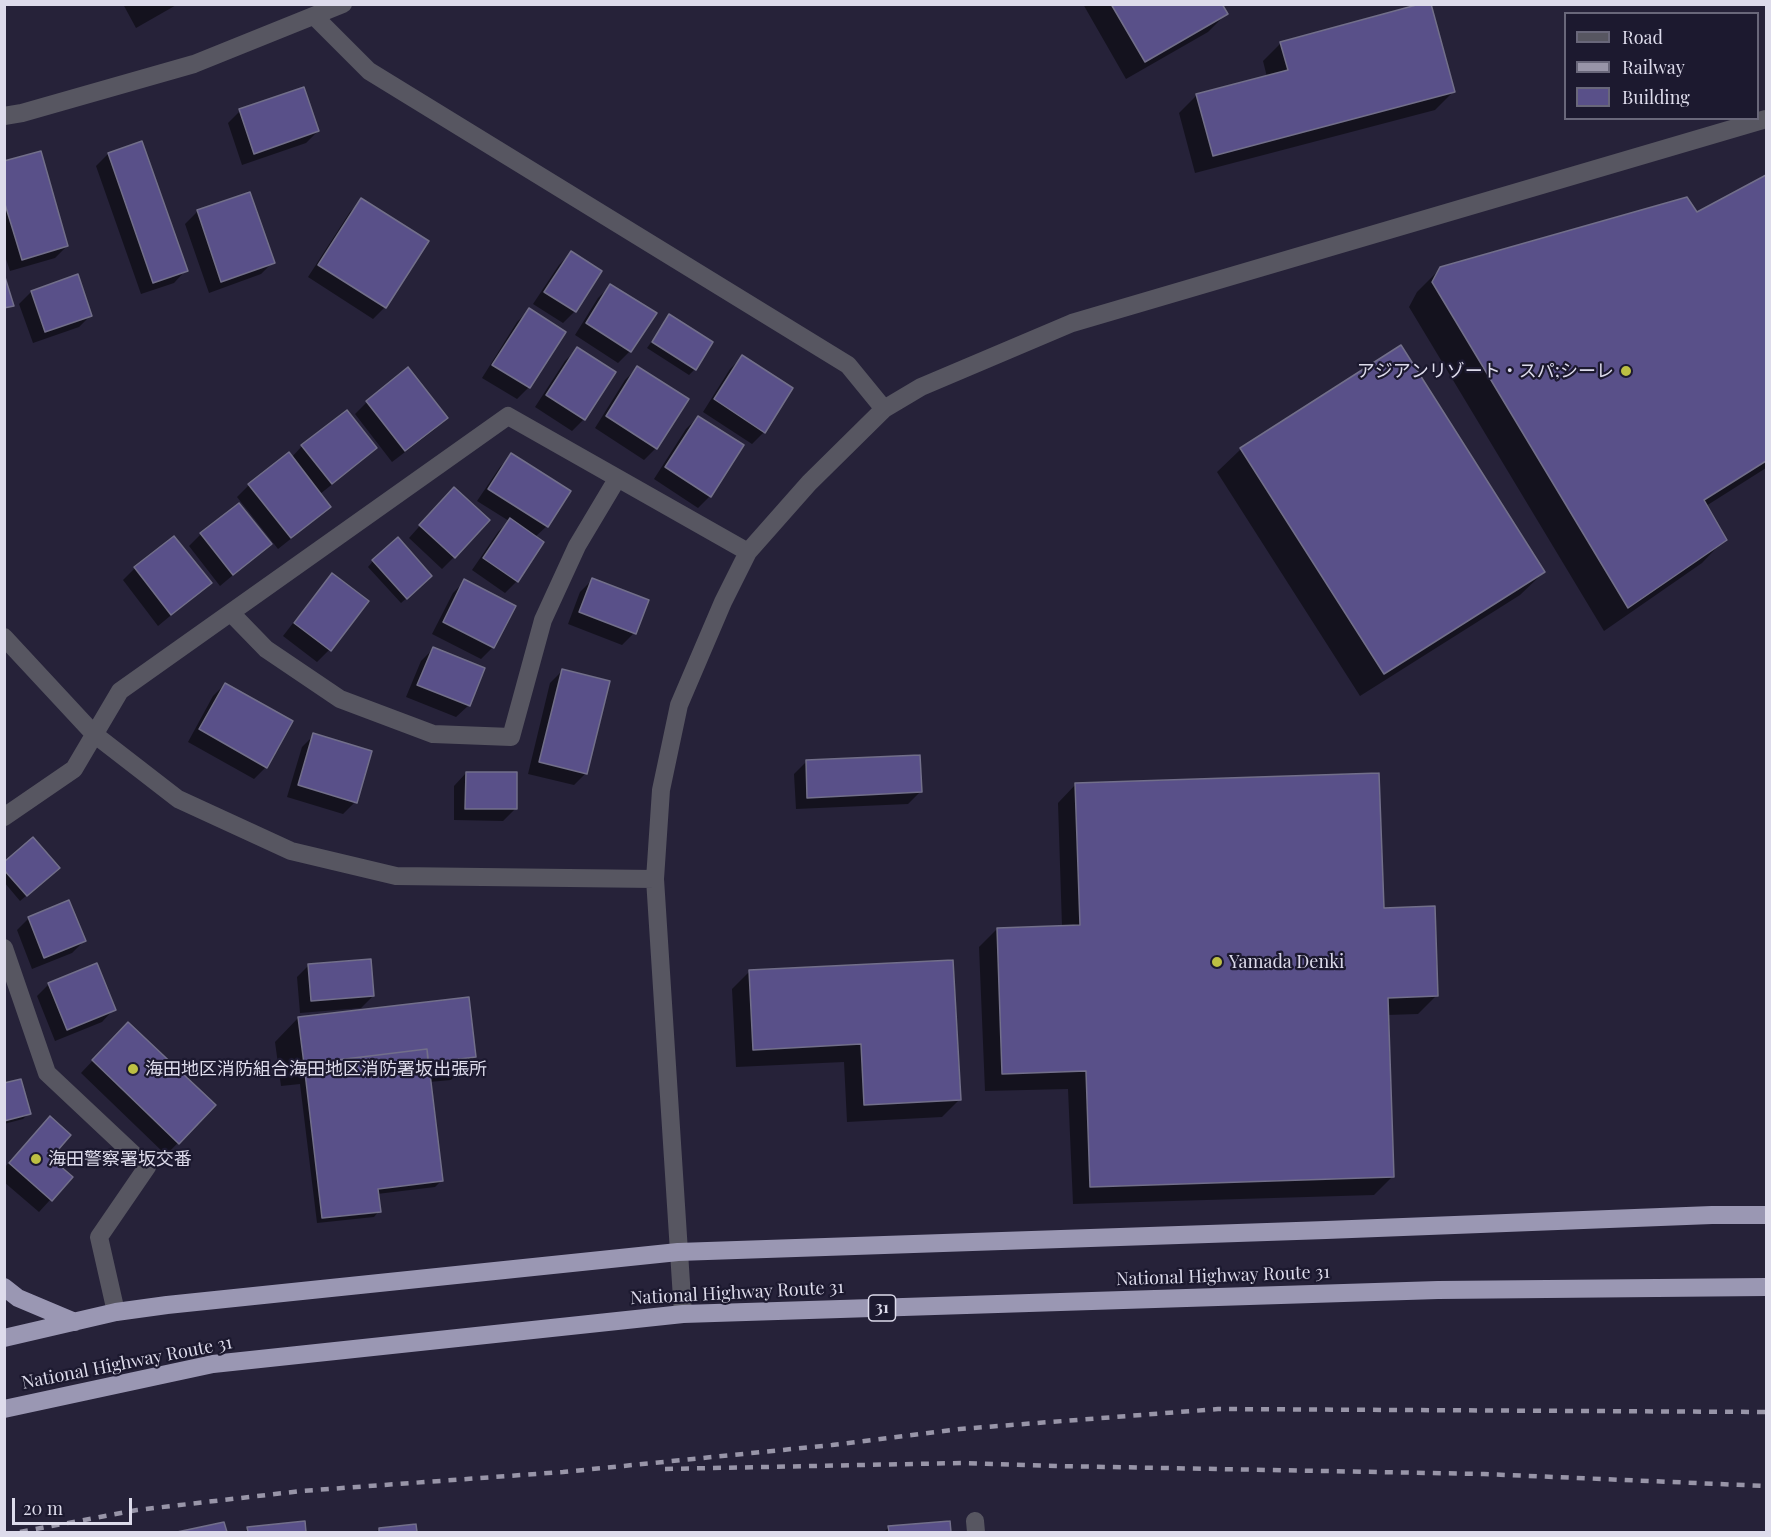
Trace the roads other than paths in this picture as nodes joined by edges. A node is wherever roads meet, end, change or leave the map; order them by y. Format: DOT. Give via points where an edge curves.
graph roads {
  1 [pos="343,4"];
  2 [pos="314,16"];
  3 [pos="4,116"];
  4 [pos="1767,119"];
  5 [pos="884,409"];
  6 [pos="616,479"];
  7 [pos="748,552"];
  8 [pos="231,612"];
  9 [pos="4,637"];
  10 [pos="94,735"];
  11 [pos="4,817"];
  12 [pos="655,879"];
  13 [pos="4,948"];
  14 [pos="1767,1215"];
  15 [pos="678,1252"];
  16 [pos="4,1287"];
  17 [pos="1767,1287"];
  18 [pos="116,1312"];
  19 [pos="683,1314"];
  20 [pos="75,1322"];
  21 [pos="4,1338"];
  22 [pos="4,1409"];
  1 -- 2 [label="street"];
  2 -- 3 [label="street" via="194,64"];
  2 -- 5 [label="street" via="369,71 848,365"];
  4 -- 5 [label="street" via="1072,323 921,387"];
  5 -- 7 [label="street" via="809,483"];
  6 -- 7 [label="street"];
  6 -- 8 [label="street" via="508,416"];
  6 -- 8 [label="street" via="577,546 543,620 511,737 434,734 340,699 266,649"];
  7 -- 12 [label="street" via="679,705 661,790"];
  8 -- 10 [label="street" via="120,691"];
  9 -- 10 [label="street"];
  10 -- 11 [label="street" via="74,769"];
  10 -- 12 [label="street" via="178,799 291,851 396,876"];
  12 -- 15 [label="street"];
  13 -- 18 [label="street" via="47,1072 147,1167 99,1237"];
  14 -- 15 [label="highway"];
  15 -- 18 [label="highway"];
  15 -- 19 [label="street"];
  16 -- 20 [label="highway" via="18,1298"];
  17 -- 19 [label="highway, National Highway Route 31 / 31" via="1438,1290"];
  18 -- 20 [label="highway"];
  19 -- 22 [label="highway, National Highway Route 31 / 31" via="213,1364"];
  20 -- 21 [label="highway"];
}
